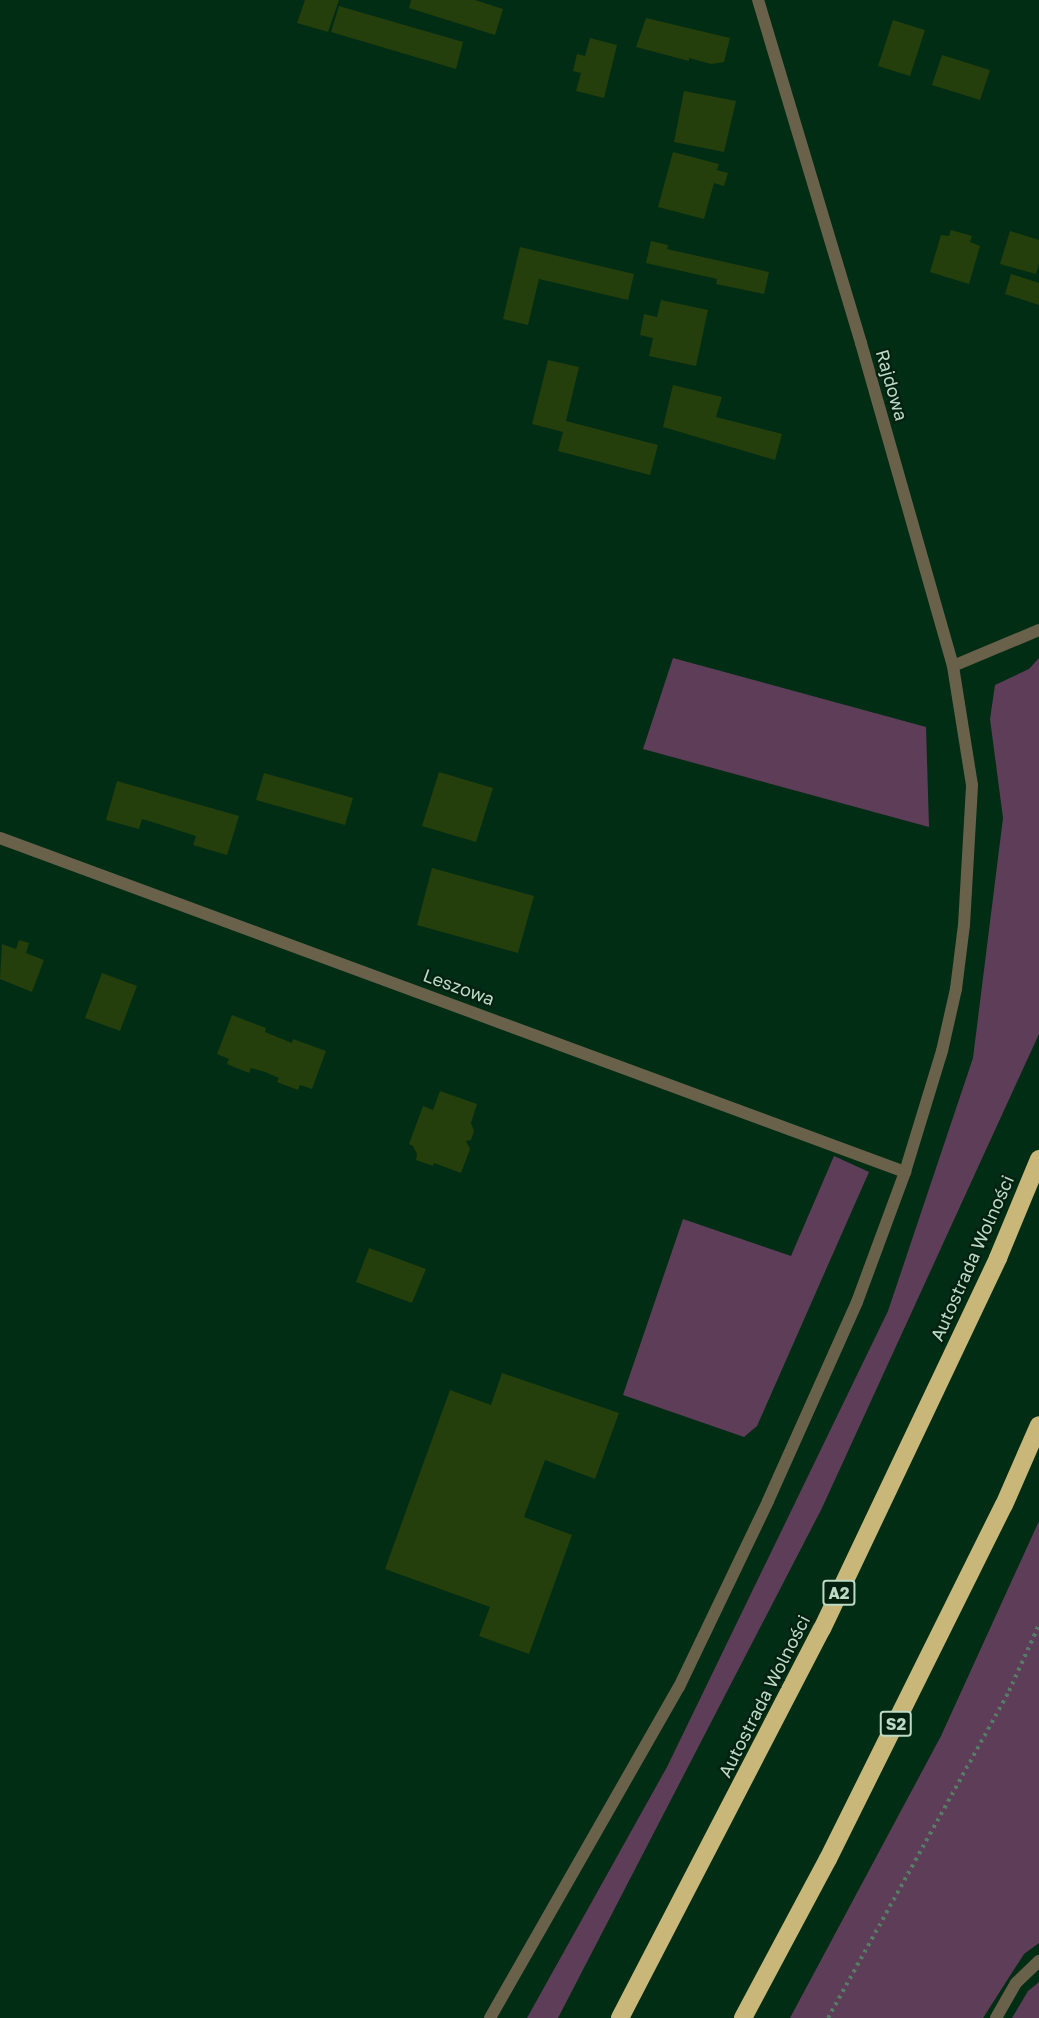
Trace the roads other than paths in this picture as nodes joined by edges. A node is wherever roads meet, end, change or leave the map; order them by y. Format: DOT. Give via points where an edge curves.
graph roads {
  1 [pos="758,0"];
  2 [pos="1039,630"];
  3 [pos="953,666"];
  4 [pos="0,838"];
  5 [pos="1039,1159"];
  6 [pos="905,1172"];
  7 [pos="1039,1425"];
  8 [pos="1039,1961"];
  9 [pos="490,2018"];
  10 [pos="620,2018"];
  11 [pos="743,2018"];
  12 [pos="996,2018"];
  1 -- 3 [label="street, Rajdowa"];
  2 -- 3 [label="street"];
  3 -- 6 [label="street, Rajdowa" via="972,785 964,925 956,989 942,1051"];
  4 -- 6 [label="street, Leszowa"];
  5 -- 10 [label="highway, Autostrada Wolności / A2" via="998,1258 822,1629"];
  6 -- 9 [label="street, Rajdowa" via="857,1302 679,1687"];
  7 -- 11 [label="highway, S2" via="1004,1505 839,1838"];
  8 -- 12 [label="street" via="1016,1983"];
}
